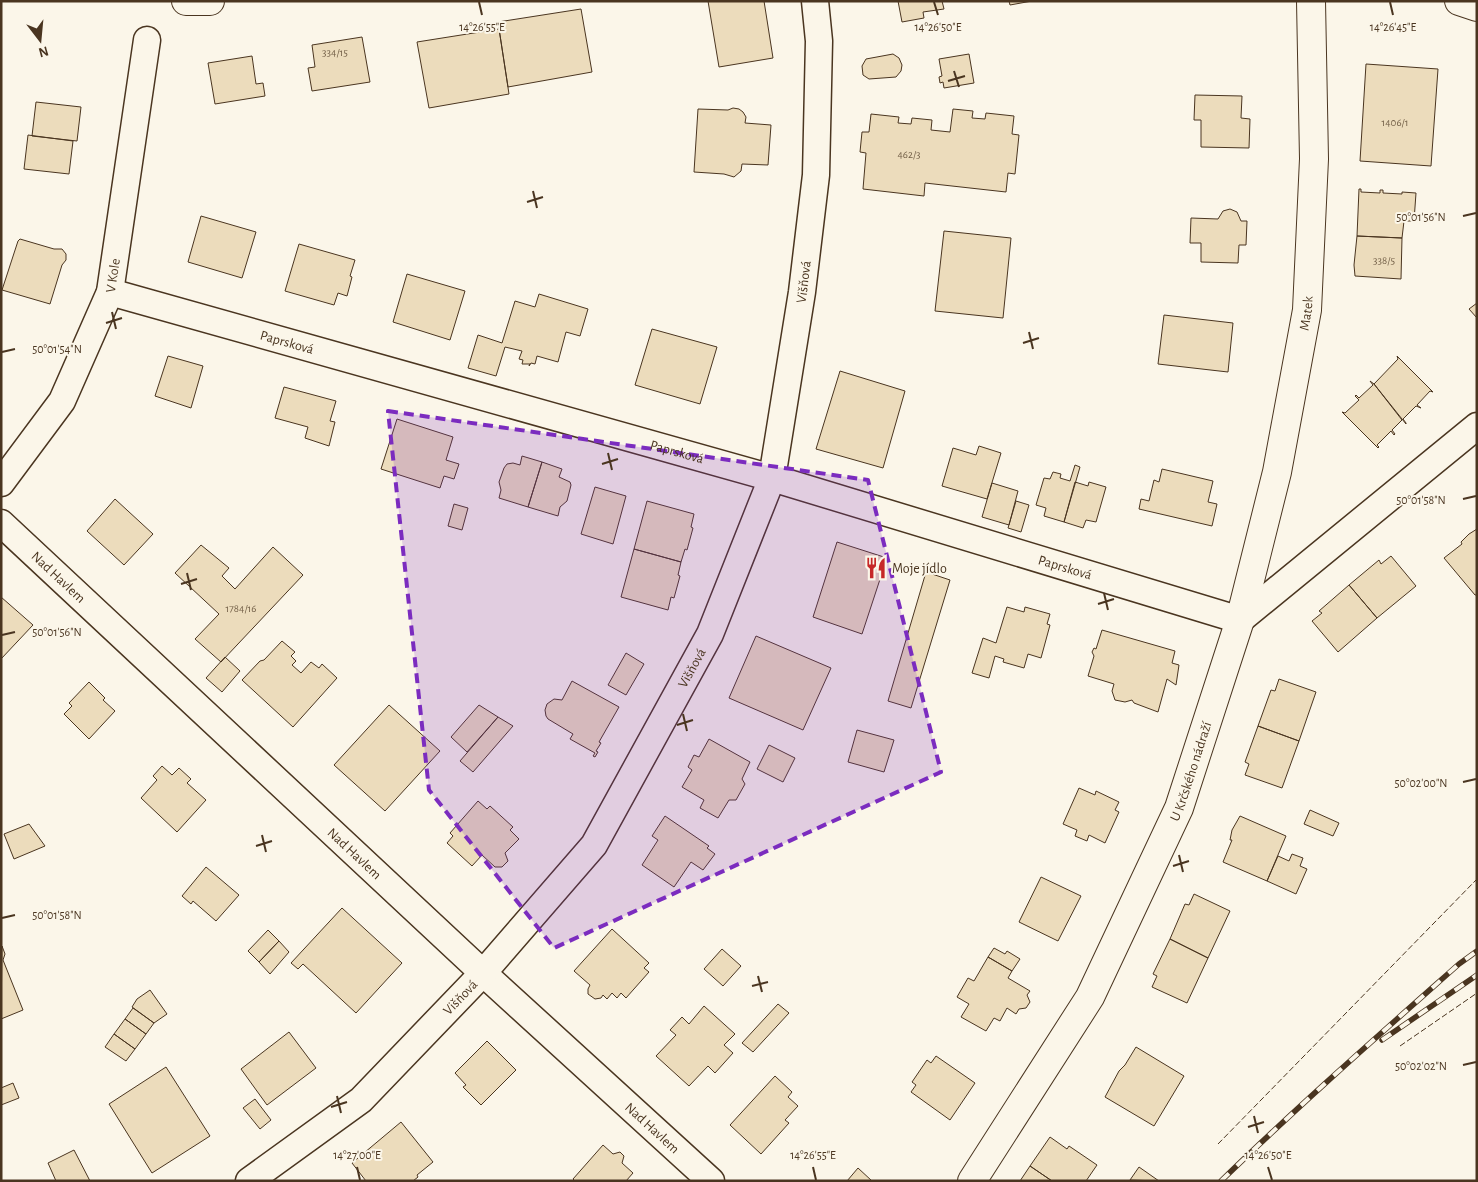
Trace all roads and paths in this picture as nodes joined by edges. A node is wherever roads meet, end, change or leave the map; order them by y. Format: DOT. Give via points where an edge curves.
graph roads {
  1 [pos="186,1"];
  2 [pos="210,1"];
  3 [pos="815,1"];
  4 [pos="1311,1"];
  5 [pos="1459,1"];
  6 [pos="1477,7"];
  7 [pos="148,40"];
  8 [pos="110,292"];
  9 [pos="1477,426"];
  10 [pos="772,478"];
  11 [pos="1,483"];
  12 [pos="1,523"];
  13 [pos="1240,620"];
  14 [pos="483,973"];
  15 [pos="249,1181"];
  16 [pos="711,1181"];
  17 [pos="972,1181"];
  1 -- 2 [label="street"];
  3 -- 10 [label="street, Višňová" via="818,41 816,175 802,292"];
  4 -- 13 [label="street, Matek" via="1314,159 1307,310 1277,472"];
  5 -- 6 [label="street"];
  7 -- 8 [label="street, V Kole"];
  8 -- 10 [label="street, Paprsková"];
  8 -- 11 [label="street, V Kole" via="62,401"];
  9 -- 13 [label="street"];
  10 -- 13 [label="street, Paprsková"];
  10 -- 14 [label="street, Višňová" via="710,634 594,845"];
  12 -- 14 [label="street, Nad Havlem"];
  13 -- 17 [label="street, U Krčského nádraží" via="1179,808 1090,997"];
  14 -- 15 [label="street, Višňová" via="360,1100"];
  14 -- 16 [label="street, Nad Havlem"];
}
